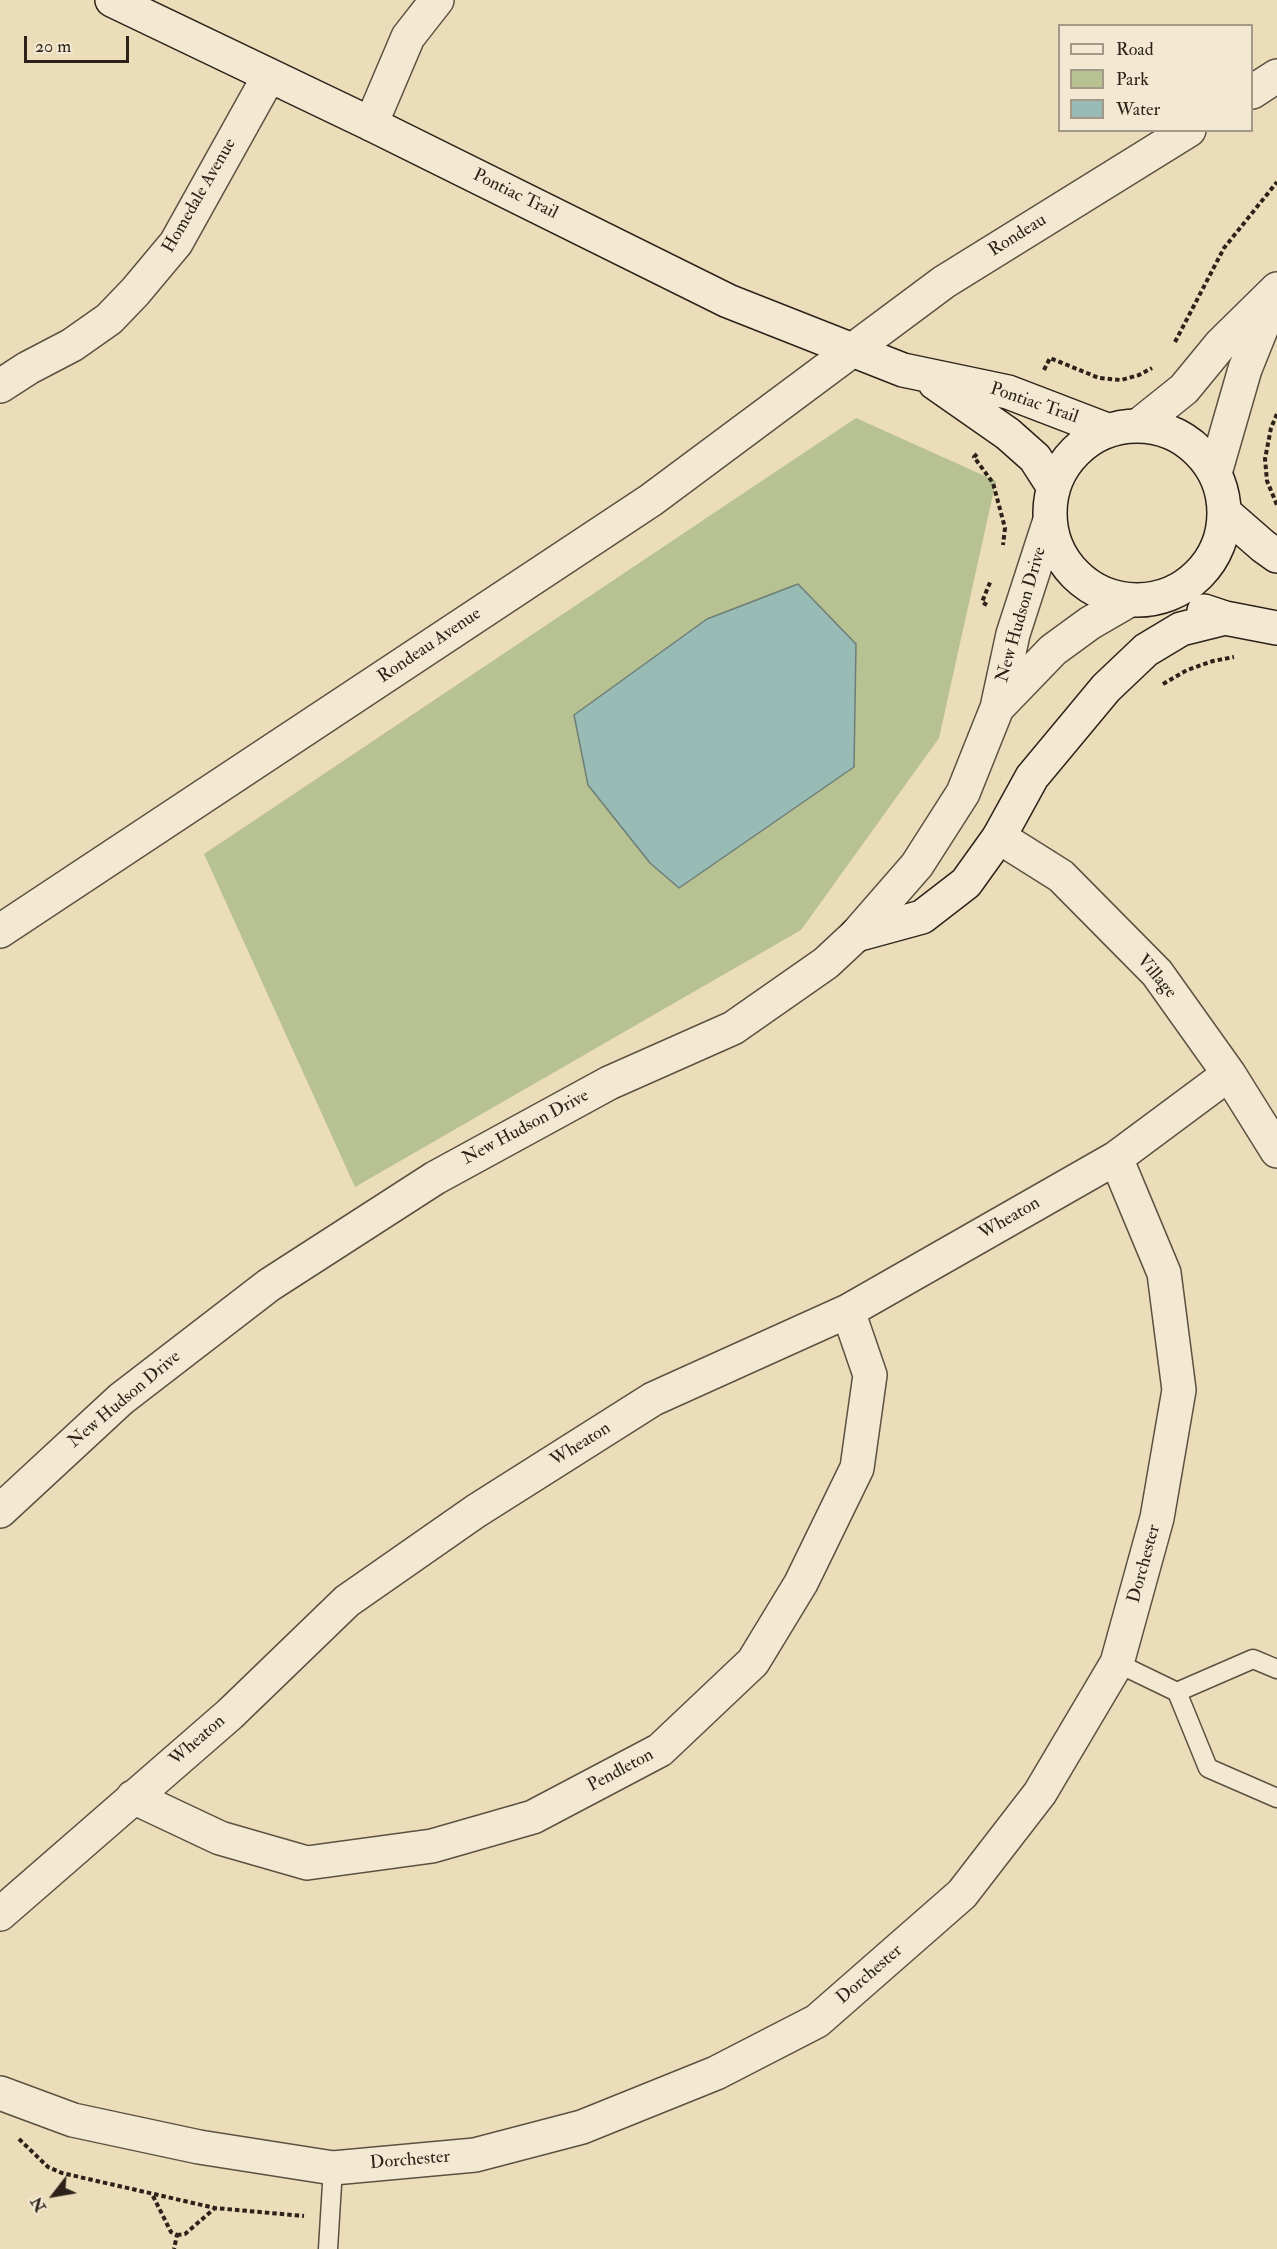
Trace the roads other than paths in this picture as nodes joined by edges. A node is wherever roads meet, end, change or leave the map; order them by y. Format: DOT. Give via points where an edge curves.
graph roads {
  1 [pos="112,0"];
  2 [pos="437,0"];
  3 [pos="269,76"];
  4 [pos="1277,76"];
  5 [pos="1253,91"];
  6 [pos="371,124"];
  7 [pos="1186,132"];
  8 [pos="1277,289"];
  9 [pos="852,348"];
  10 [pos="923,375"];
  11 [pos="0,386"];
  12 [pos="1123,428"];
  13 [pos="1215,473"];
  14 [pos="1053,486"];
  15 [pos="1224,512"];
  16 [pos="1049,523"];
  17 [pos="1277,556"];
  18 [pos="1162,597"];
  19 [pos="1128,601"];
  20 [pos="1252,623"];
  21 [pos="997,708"];
  22 [pos="999,837"];
  23 [pos="0,931"];
  24 [pos="856,935"];
  25 [pos="1229,1074"];
  26 [pos="1277,1151"];
  27 [pos="1116,1158"];
  28 [pos="848,1311"];
  29 [pos="0,1511"];
  30 [pos="1117,1664"];
  31 [pos="1277,1669"];
  32 [pos="1177,1692"];
  33 [pos="133,1797"];
  34 [pos="1277,1798"];
  35 [pos="0,1914"];
  36 [pos="0,2093"];
  37 [pos="333,2168"];
  38 [pos="328,2249"];
  1 -- 3 [label="street, Pontiac Trail"];
  2 -- 6 [label="street" via="408,37"];
  3 -- 6 [label="street, Pontiac Trail"];
  3 -- 11 [label="street, Homedale Avenue" via="176,243 135,292 109,318 72,345"];
  4 -- 5 [label="street"];
  6 -- 9 [label="street, Pontiac Trail" via="728,301"];
  7 -- 9 [label="street, Rondeau" via="944,282"];
  8 -- 12 [label="street" via="1221,344 1184,389"];
  8 -- 13 [label="street" via="1245,369"];
  9 -- 10 [label="street, Pontiac Trail"];
  9 -- 23 [label="street, Rondeau Avenue" via="651,500"];
  10 -- 12 [label="street, Pontiac Trail" via="1008,392"];
  10 -- 14 [label="street, Pontiac Trail" via="1003,430 1035,458"];
  12 -- 13 [label="street" via="1162,429 1183,439"];
  12 -- 14 [label="street" via="1084,443 1065,463"];
  13 -- 15 [label="street"];
  14 -- 16 [label="street"];
  15 -- 17 [label="street"];
  15 -- 18 [label="street" via="1221,540 1208,564 1188,584"];
  16 -- 19 [label="street" via="1058,551 1075,575 1100,592"];
  16 -- 21 [label="street, New Hudson Drive" via="1017,620"];
  18 -- 19 [label="street"];
  18 -- 20 [label="street"];
  19 -- 21 [label="street, New Hudson Drive" via="1053,650"];
  20 -- 22 [label="street" via="1181,629 1146,650 1106,688 1032,777"];
  21 -- 24 [label="street, New Hudson Drive" via="963,793 917,865"];
  22 -- 24 [label="street" via="966,883 922,917"];
  22 -- 25 [label="street, Village" via="1061,876 1157,973"];
  24 -- 29 [label="street, New Hudson Drive" via="826,963 733,1028 609,1083 435,1178 269,1285 121,1399"];
  25 -- 26 [label="street, Village"];
  25 -- 27 [label="street, Wheaton"];
  27 -- 28 [label="street, Wheaton"];
  27 -- 30 [label="street, Dorchester" via="1164,1273 1179,1390 1157,1518"];
  28 -- 33 [label="street, Wheaton" via="653,1399 476,1511 347,1601 230,1714"];
  28 -- 33 [label="street, Pendleton" via="870,1375 857,1468 801,1582 753,1662 660,1750 533,1817 432,1845 307,1863 220,1838"];
  30 -- 32 [label="lane"];
  30 -- 37 [label="street, Dorchester" via="1040,1793 962,1894 817,2021 716,2073 582,2127 476,2155"];
  31 -- 32 [label="lane" via="1252,1659"];
  32 -- 34 [label="lane" via="1208,1768"];
  33 -- 35 [label="street, Wheaton"];
  36 -- 37 [label="street, Dorchester" via="73,2120 199,2147"];
  37 -- 38 [label="lane"];
}
